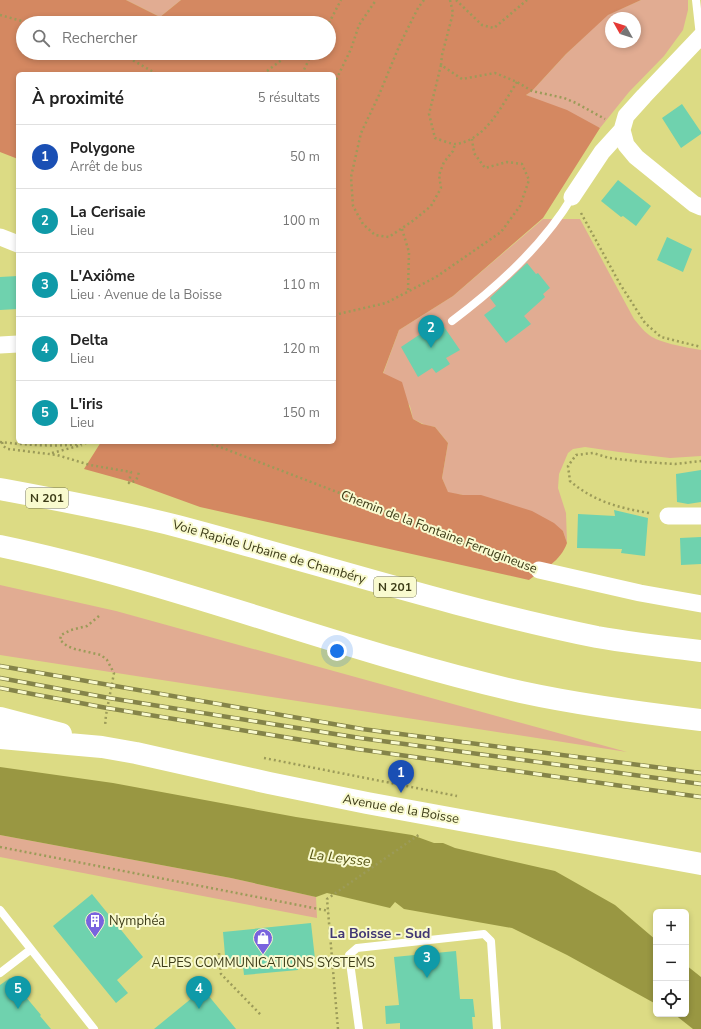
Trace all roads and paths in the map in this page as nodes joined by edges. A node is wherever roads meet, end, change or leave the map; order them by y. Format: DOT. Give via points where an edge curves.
graph roads {
  1 [pos="341,0"];
  2 [pos="376,0"];
  3 [pos="424,0"];
  4 [pos="450,0"];
  5 [pos="456,0"];
  6 [pos="527,0"];
  7 [pos="696,0"];
  8 [pos="0,15"];
  9 [pos="333,16"];
  10 [pos="16,19"];
  11 [pos="700,36"];
  12 [pos="132,60"];
  13 [pos="282,60"];
  14 [pos="309,60"];
  15 [pos="441,65"];
  16 [pos="153,72"];
  17 [pos="266,72"];
  18 [pos="303,72"];
  19 [pos="336,80"];
  20 [pos="517,82"];
  21 [pos="622,130"];
  22 [pos="472,139"];
  23 [pos="454,144"];
  24 [pos="572,197"];
  25 [pos="701,206"];
  26 [pos="402,229"];
  27 [pos="0,237"];
  28 [pos="16,243"];
  29 [pos="408,292"];
  30 [pos="336,315"];
  31 [pos="452,321"];
  32 [pos="16,344"];
  33 [pos="0,345"];
  34 [pos="701,347"];
  35 [pos="1,442"];
  36 [pos="16,443"];
  37 [pos="27,444"];
  38 [pos="83,444"];
  39 [pos="84,444"];
  40 [pos="212,444"];
  41 [pos="50,454"];
  42 [pos="701,461"];
  43 [pos="139,472"];
  44 [pos="0,489"];
  45 [pos="668,516"];
  46 [pos="701,516"];
  47 [pos="0,546"];
  48 [pos="0,549"];
  49 [pos="32,553"];
  50 [pos="539,570"];
  51 [pos="701,604"];
  52 [pos="98,616"];
  53 [pos="701,651"];
  54 [pos="0,718"];
  55 [pos="701,720"];
  56 [pos="104,737"];
  57 [pos="0,738"];
  58 [pos="419,835"];
  59 [pos="0,847"];
  60 [pos="701,864"];
  61 [pos="0,910"];
  62 [pos="329,911"];
  63 [pos="30,950"];
  64 [pos="219,953"];
  65 [pos="0,973"];
  66 [pos="261,1016"];
  67 [pos="94,1029"];
  68 [pos="338,1029"];
  69 [pos="359,1029"];
  70 [pos="497,1029"];
  1 -- 9 [label="path"];
  2 -- 19 [label="path" via="359,25"];
  3 -- 26 [label="path" via="400,44 360,133 351,177 353,206 363,224 375,235 389,237"];
  4 -- 15 [label="path" via="453,13"];
  5 -- 6 [label="path" via="482,25 494,28"];
  7 -- 11 [label="lane"];
  8 -- 10 [label="path"];
  11 -- 21 [label="street" via="626,116"];
  12 -- 16 [label="path"];
  13 -- 17 [label="path"];
  14 -- 18 [label="path"];
  15 -- 20 [label="path" via="462,79 495,73"];
  15 -- 23 [label="path" via="429,114 435,138"];
  20 -- 21 [label="path" via="532,91 576,103"];
  20 -- 22 [label="path" via="485,129"];
  21 -- 24 [label="street" via="602,152"];
  21 -- 25 [label="street" via="626,145 636,157 694,204"];
  22 -- 23 [label="path"];
  22 -- 29 [label="path" via="474,154 485,168 507,162 522,164 529,180 520,206 500,232 436,277"];
  23 -- 26 [label="path" via="453,151 444,162 439,175 441,188 430,206"];
  24 -- 31 [label="lane" via="547,233 529,252 486,294"];
  24 -- 34 [label="path" via="620,284 645,323 661,337"];
  26 -- 29 [label="path" via="409,252"];
  27 -- 28 [label="street"];
  29 -- 30 [label="path" via="386,303"];
  32 -- 33 [label="street"];
  35 -- 36 [label="path"];
  35 -- 41 [label="path" via="8,449"];
  37 -- 38 [label="path"];
  39 -- 41 [label="path"];
  40 -- 50 [label="path, Chemin de la Fontaine Ferrugineuse" via="472,547"];
  41 -- 43 [label="path" via="130,472 129,483 135,482"];
  42 -- 45 [label="path" via="676,464 644,462 609,458 593,453 576,455 568,466 570,481 581,491 598,500"];
  44 -- 53 [label="main road, Voie Rapide Urbaine de Chambéry / N 201" via="176,526 498,615 599,637"];
  45 -- 46 [label="street"];
  47 -- 49 [label="main road"];
  48 -- 49 [label="main road"];
  49 -- 55 [label="main road" via="184,594 480,682 560,700"];
  50 -- 51 [label="street, Chemin de la Fontaine Ferrugineuse"];
  52 -- 56 [label="path" via="86,626 61,635 60,640 75,649 101,655 114,673"];
  54 -- 56 [label="main road, Avenue de la Boisse"];
  56 -- 57 [label="main road, Avenue de la Boisse"];
  56 -- 60 [label="main road, Avenue de la Boisse" via="136,753 269,783"];
  58 -- 62 [label="path" via="327,899"];
  59 -- 62 [label="path"];
  61 -- 63 [label="lane"];
  62 -- 68 [label="path"];
  63 -- 65 [label="lane"];
  63 -- 67 [label="lane"];
  64 -- 66 [label="path" via="221,974"];
  69 -- 70 [label="lane" via="349,955 357,948 484,934 491,941"];
}
